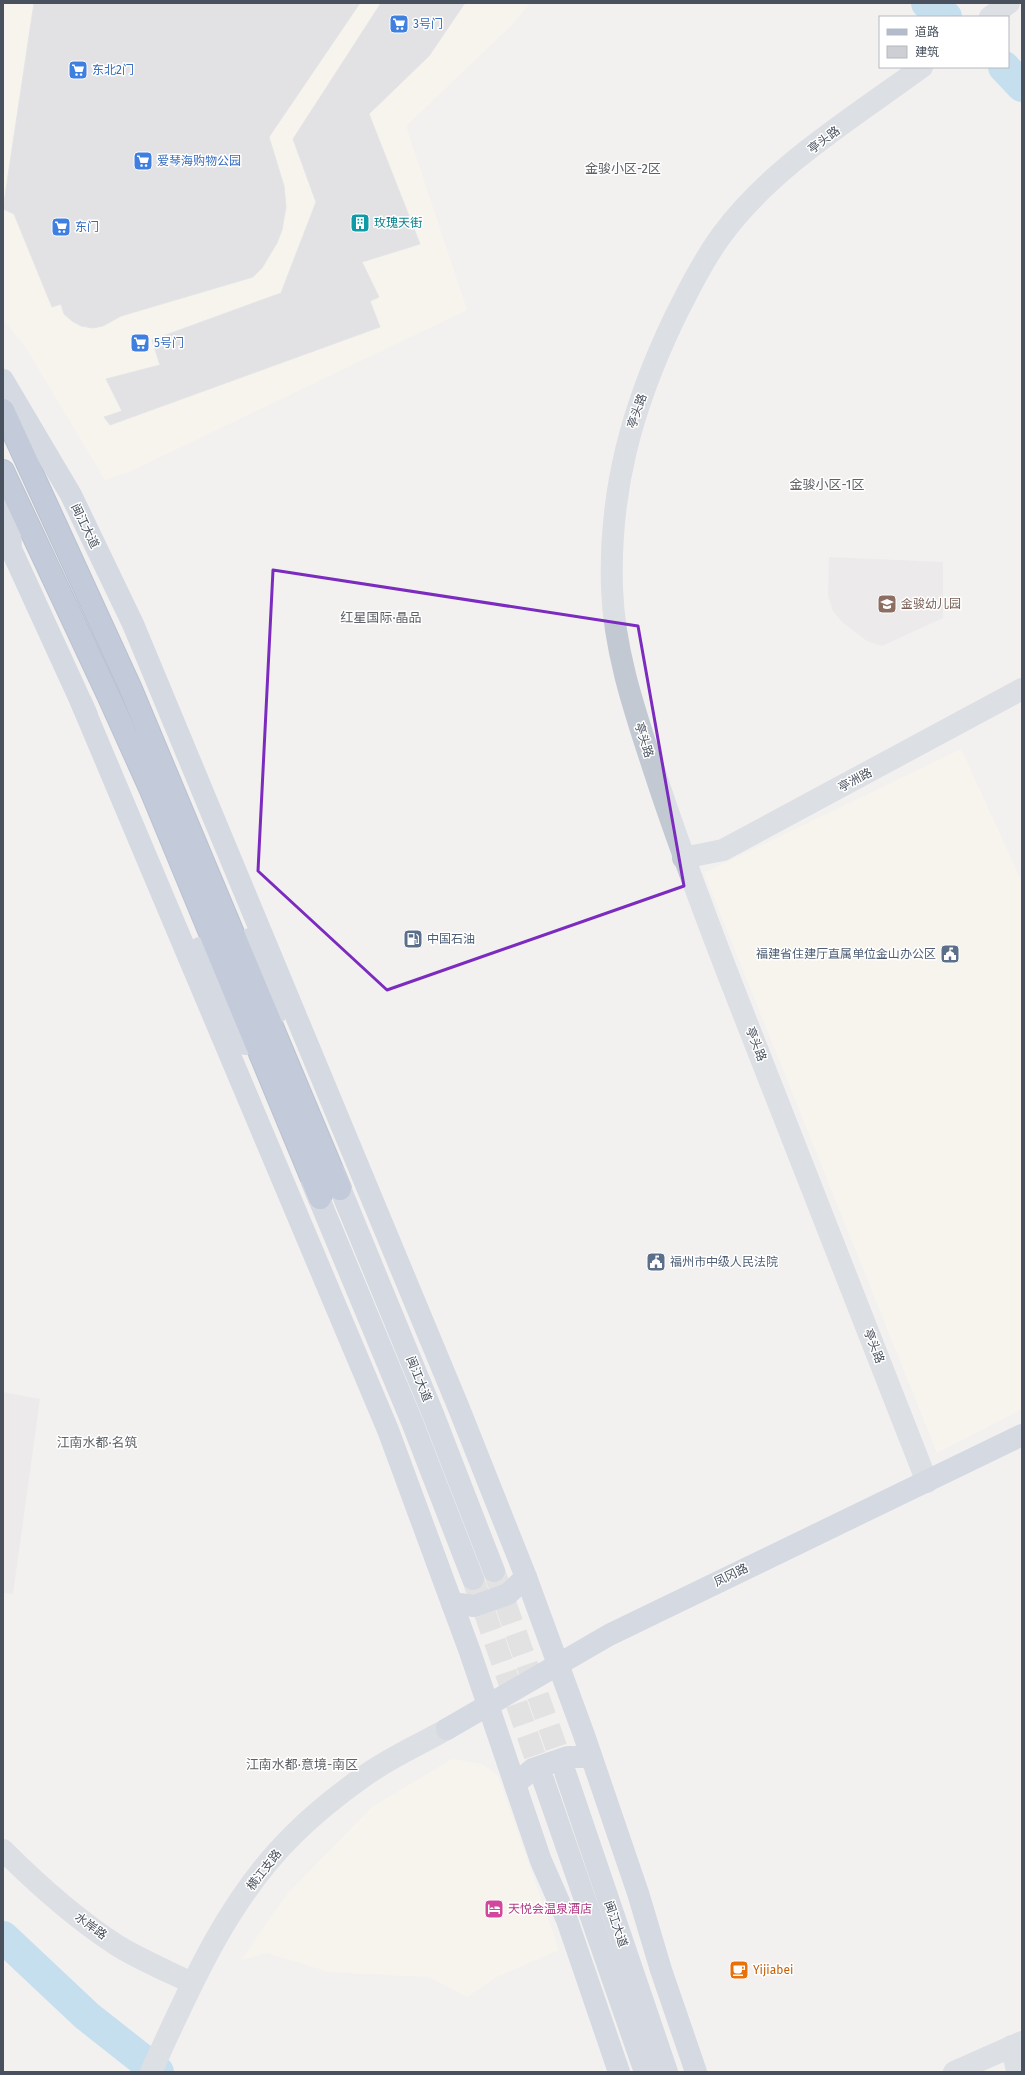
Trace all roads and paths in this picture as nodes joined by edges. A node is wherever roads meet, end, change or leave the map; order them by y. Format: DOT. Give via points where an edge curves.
graph roads {
  1 [pos="921,68"];
  2 [pos="3,380"];
  3 [pos="3,410"];
  4 [pos="3,471"];
  5 [pos="3,484"];
  6 [pos="7,551"];
  7 [pos="156,678"];
  8 [pos="1022,689"];
  9 [pos="81,702"];
  10 [pos="159,785"];
  11 [pos="683,858"];
  12 [pos="340,1190"];
  13 [pos="320,1198"];
  14 [pos="1022,1435"];
  15 [pos="927,1482"];
  16 [pos="494,1571"];
  17 [pos="526,1577"];
  18 [pos="473,1578"];
  19 [pos="452,1603"];
  20 [pos="558,1664"];
  21 [pos="488,1705"];
  22 [pos="447,1729"];
  23 [pos="591,1757"];
  24 [pos="566,1775"];
  25 [pos="544,1782"];
  26 [pos="515,1784"];
  27 [pos="3,1850"];
  28 [pos="192,1983"];
  29 [pos="1017,2044"];
  30 [pos="151,2072"];
  31 [pos="619,2072"];
  32 [pos="645,2072"];
  33 [pos="667,2072"];
  34 [pos="696,2072"];
  35 [pos="954,2072"];
  36 [pos="1018,2072"];
  1 -- 11 [label="street, 亭头路" via="795,162 766,187 727,229 712,249 684,299 648,378 628,436 619,484 612,553 615,623 630,696"];
  2 -- 7 [label="main road, 闽江大道" via="71,495"];
  3 -- 10 [label="highway" via="130,687"];
  4 -- 10 [label="highway" via="108,694"];
  5 -- 6 [label="main road" via="8,492"];
  6 -- 9 [label="main road"];
  7 -- 12 [label="main road, 闽江大道"];
  7 -- 17 [label="main road" via="456,1399"];
  8 -- 11 [label="street, 亭洲路" via="723,850"];
  9 -- 13 [label="main road, 闽江大道"];
  9 -- 19 [label="main road" via="388,1430"];
  10 -- 12 [label="highway"];
  10 -- 13 [label="highway"];
  11 -- 15 [label="street, 亭头路"];
  12 -- 16 [label="main road, 闽江大道" via="433,1414"];
  13 -- 18 [label="main road, 闽江大道"];
  14 -- 15 [label="main road, 凤冈路"];
  15 -- 20 [label="main road, 凤冈路" via="624,1627"];
  17 -- 19 [label="main road" via="508,1594 474,1606"];
  17 -- 20 [label="main road"];
  19 -- 21 [label="main road"];
  20 -- 21 [label="main road, 凤冈路"];
  20 -- 23 [label="main road"];
  21 -- 22 [label="main road, 凤冈路"];
  21 -- 26 [label="main road"];
  22 -- 28 [label="street, 横江支路" via="364,1776 292,1835 273,1857 216,1937"];
  23 -- 26 [label="main road" via="568,1757 533,1769"];
  23 -- 34 [label="main road"];
  24 -- 33 [label="main road, 闽江大道"];
  25 -- 32 [label="main road, 闽江大道"];
  26 -- 31 [label="main road" via="541,1861 567,1920"];
  27 -- 28 [label="street, 水岸路" via="94,1930"];
  28 -- 30 [label="street, 横江支路"];
  29 -- 35 [label="street"];
  29 -- 36 [label="street"];
}
